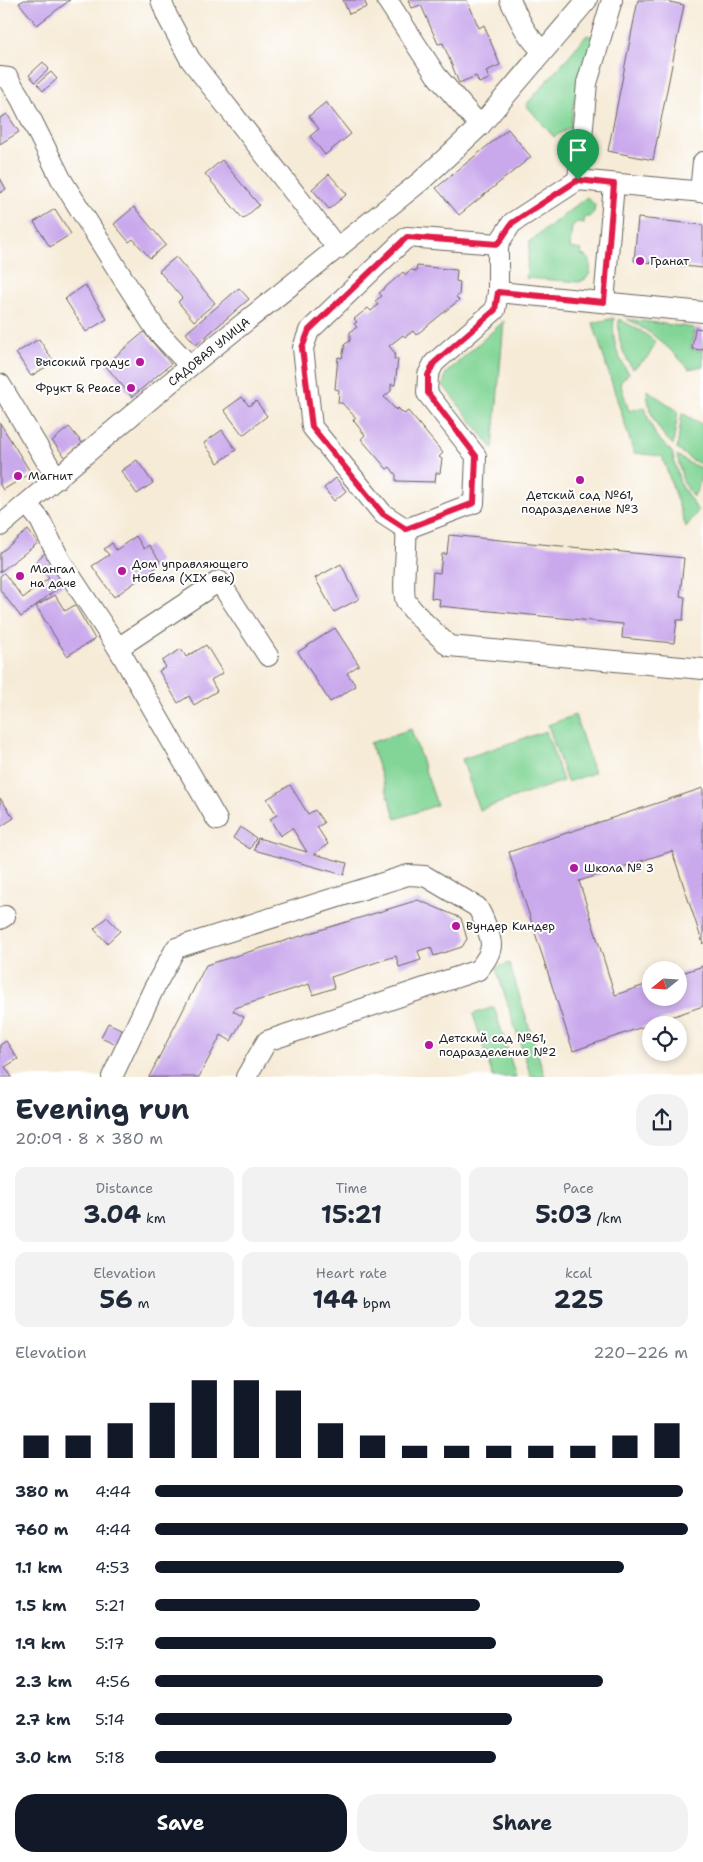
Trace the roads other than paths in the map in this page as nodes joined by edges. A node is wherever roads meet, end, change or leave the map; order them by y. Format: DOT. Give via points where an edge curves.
graph roads {
  1 [pos="162,0"];
  2 [pos="387,0"];
  3 [pos="510,0"];
  4 [pos="587,0"];
  5 [pos="612,0"];
  6 [pos="543,51"];
  7 [pos="3,74"];
  8 [pos="480,126"];
  9 [pos="703,162"];
  10 [pos="578,180"];
  11 [pos="614,184"];
  12 [pos="702,192"];
  13 [pos="386,210"];
  14 [pos="407,237"];
  15 [pos="498,244"];
  16 [pos="338,249"];
  17 [pos="498,292"];
  18 [pos="604,302"];
  19 [pos="703,312"];
  20 [pos="190,366"];
  21 [pos="0,384"];
  22 [pos="58,479"];
  23 [pos="27,504"];
  24 [pos="0,526"];
  25 [pos="406,529"];
  26 [pos="118,648"];
  27 [pos="268,656"];
  28 [pos="703,669"];
  29 [pos="217,820"];
  30 [pos="112,1077"];
  31 [pos="246,1077"];
  1 -- 16 [label="street" via="190,59"];
  2 -- 8 [label="street" via="436,75"];
  3 -- 6 [label="street" via="525,32"];
  4 -- 6 [label="street, САДОВАЯ УЛИЦА"];
  5 -- 10 [label="street" via="587,83"];
  6 -- 8 [label="street, САДОВАЯ УЛИЦА"];
  7 -- 20 [label="street" via="21,99 61,179 124,280 157,331"];
  8 -- 13 [label="street, САДОВАЯ УЛИЦА"];
  9 -- 12 [label="street"];
  10 -- 11 [label="street"];
  10 -- 15 [label="street" via="512,223"];
  11 -- 12 [label="street"];
  11 -- 18 [label="street"];
  13 -- 14 [label="street"];
  13 -- 16 [label="street, САДОВАЯ УЛИЦА"];
  14 -- 15 [label="street"];
  14 -- 25 [label="street" via="309,330 302,348 312,427 383,514"];
  15 -- 17 [label="street"];
  16 -- 20 [label="street, САДОВАЯ УЛИЦА"];
  17 -- 18 [label="street"];
  17 -- 25 [label="street" via="495,310 434,363 428,375 428,393 476,456 474,503"];
  18 -- 19 [label="street"];
  20 -- 22 [label="street, САДОВАЯ УЛИЦА"];
  21 -- 22 [label="street"];
  22 -- 23 [label="street, САДОВАЯ УЛИЦА"];
  23 -- 24 [label="street, САДОВАЯ УЛИЦА"];
  23 -- 26 [label="street"];
  25 -- 28 [label="street" via="406,600 449,646"];
  26 -- 27 [label="street" via="219,581"];
  26 -- 29 [label="street"];
  30 -- 31 [label="street" via="176,948 408,875 424,876 482,913 491,945 486,961 478,970 267,1041"];
}
